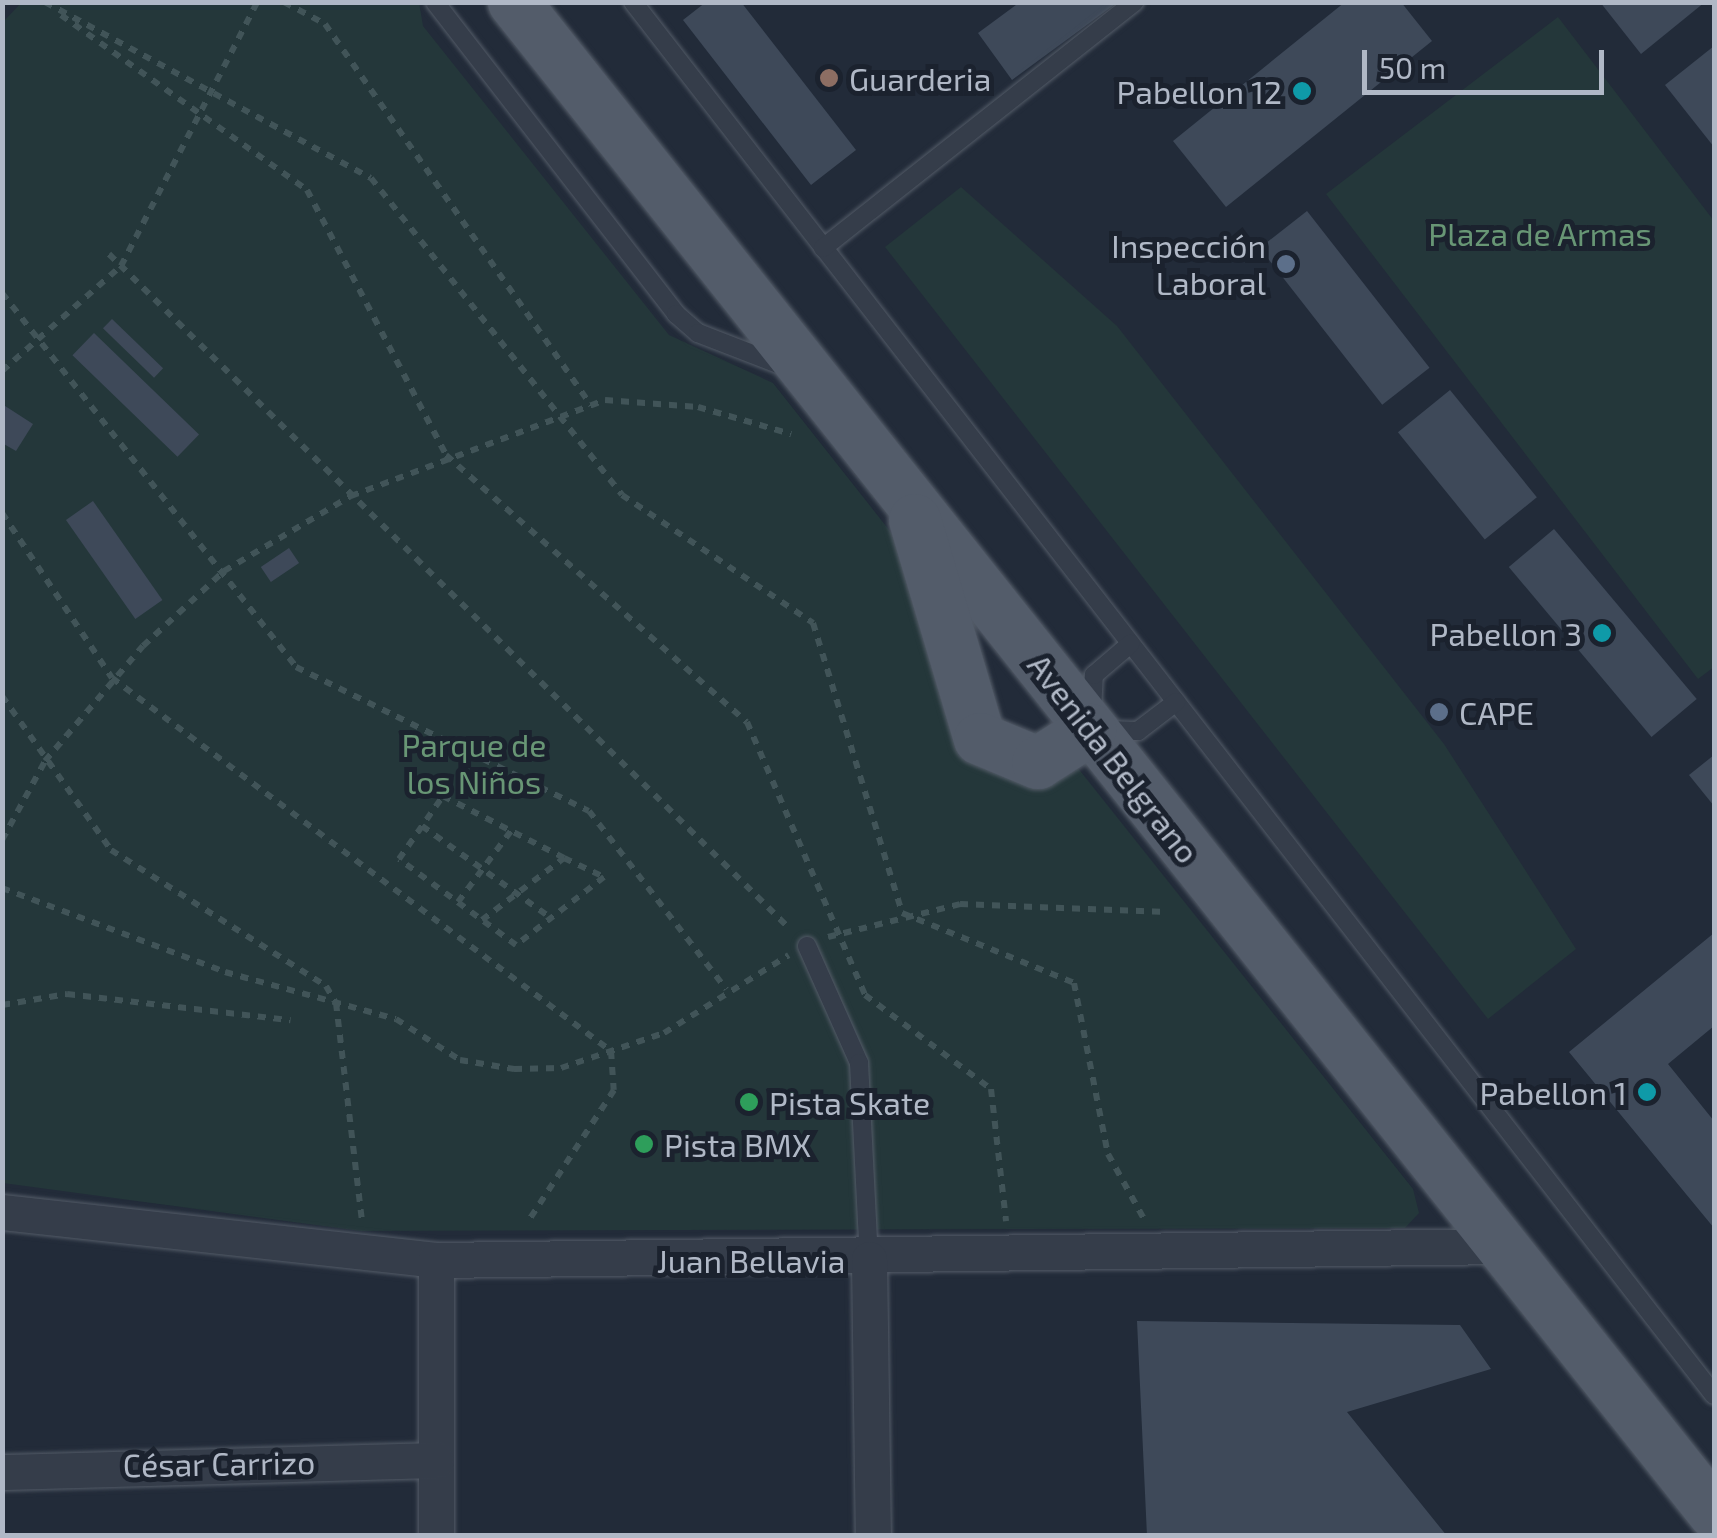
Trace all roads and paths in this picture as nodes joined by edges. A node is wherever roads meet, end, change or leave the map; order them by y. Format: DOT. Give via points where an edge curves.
graph roads {
  1 [pos="44,2"];
  2 [pos="257,2"];
  3 [pos="284,2"];
  4 [pos="435,2"];
  5 [pos="514,2"];
  6 [pos="633,2"];
  7 [pos="1134,2"];
  8 [pos="212,91"];
  9 [pos="199,115"];
  10 [pos="823,248"];
  11 [pos="109,254"];
  12 [pos="121,266"];
  13 [pos="2,293"];
  14 [pos="43,339"];
  15 [pos="2,371"];
  16 [pos="814,378"];
  17 [pos="591,405"];
  18 [pos="558,417"];
  19 [pos="792,434"];
  20 [pos="446,455"];
  21 [pos="351,496"];
  22 [pos="909,499"];
  23 [pos="2,513"];
  24 [pos="224,571"];
  25 [pos="1130,644"];
  26 [pos="112,678"];
  27 [pos="2,696"];
  28 [pos="1176,702"];
  29 [pos="1090,730"];
  30 [pos="44,760"];
  31 [pos="422,826"];
  32 [pos="511,831"];
  33 [pos="2,840"];
  34 [pos="564,858"];
  35 [pos="482,869"];
  36 [pos="2,888"];
  37 [pos="517,894"];
  38 [pos="458,902"];
  39 [pos="1167,912"];
  40 [pos="902,914"];
  41 [pos="551,918"];
  42 [pos="482,920"];
  43 [pos="844,930"];
  44 [pos="808,946"];
  45 [pos="726,989"];
  46 [pos="336,1002"];
  47 [pos="2,1005"];
  48 [pos="290,1020"];
  49 [pos="611,1051"];
  50 [pos="2,1212"];
  51 [pos="362,1220"];
  52 [pos="1145,1220"];
  53 [pos="1006,1222"];
  54 [pos="526,1223"];
  55 [pos="1502,1246"];
  56 [pos="436,1260"];
  57 [pos="869,1260"];
  58 [pos="1714,1395"];
  59 [pos="436,1460"];
  60 [pos="2,1472"];
  61 [pos="1714,1513"];
  62 [pos="436,1536"];
  63 [pos="873,1536"];
  1 -- 8 [label="path"];
  1 -- 9 [label="path"];
  2 -- 8 [label="path"];
  3 -- 17 [label="path" via="325,24"];
  4 -- 16 [label="lane" via="676,314 698,332"];
  5 -- 16 [label="main road, Avenida Belgrano"];
  6 -- 10 [label="lane"];
  7 -- 10 [label="lane"];
  8 -- 9 [label="path"];
  8 -- 18 [label="path" via="372,178"];
  9 -- 12 [label="path"];
  9 -- 20 [label="path" via="307,190"];
  10 -- 25 [label="lane"];
  11 -- 12 [label="path"];
  12 -- 14 [label="path"];
  12 -- 21 [label="path"];
  13 -- 14 [label="path"];
  14 -- 15 [label="path"];
  14 -- 24 [label="path"];
  16 -- 22 [label="main road, Avenida Belgrano"];
  17 -- 18 [label="path"];
  17 -- 19 [label="path" via="698,407"];
  18 -- 20 [label="path"];
  18 -- 40 [label="path" via="622,495 813,622"];
  20 -- 21 [label="path"];
  20 -- 43 [label="path" via="747,722"];
  21 -- 24 [label="path"];
  21 -- 44 [label="path"];
  22 -- 29 [label="main road, Avenida Belgrano"];
  22 -- 29 [label="main road" via="980,739 1038,763"];
  23 -- 26 [label="path"];
  24 -- 26 [label="path"];
  24 -- 45 [label="path" via="296,666 589,811"];
  25 -- 28 [label="lane"];
  25 -- 29 [label="lane" via="1094,674"];
  26 -- 30 [label="path"];
  26 -- 49 [label="path"];
  27 -- 30 [label="path"];
  28 -- 29 [label="lane" via="1138,732"];
  28 -- 58 [label="lane"];
  29 -- 55 [label="main road, Avenida Belgrano"];
  30 -- 33 [label="path"];
  30 -- 46 [label="path" via="111,850 326,986"];
  31 -- 32 [label="path" via="443,796"];
  31 -- 35 [label="path"];
  31 -- 38 [label="path" via="399,860"];
  32 -- 34 [label="path"];
  32 -- 35 [label="path"];
  34 -- 37 [label="path"];
  34 -- 41 [label="path" via="604,878"];
  35 -- 37 [label="path"];
  35 -- 38 [label="path"];
  36 -- 46 [label="path" via="225,972"];
  37 -- 41 [label="path"];
  37 -- 42 [label="path"];
  38 -- 42 [label="path"];
  39 -- 40 [label="path" via="960,904"];
  40 -- 43 [label="path"];
  40 -- 52 [label="path" via="1074,984 1108,1154"];
  41 -- 42 [label="path" via="516,945"];
  43 -- 44 [label="path"];
  43 -- 53 [label="path" via="865,995 991,1088"];
  44 -- 45 [label="path"];
  44 -- 57 [label="lane" via="859,1063"];
  45 -- 49 [label="path" via="664,1033"];
  46 -- 49 [label="path" via="396,1019 460,1060 514,1070"];
  46 -- 51 [label="path"];
  47 -- 48 [label="path" via="67,994"];
  49 -- 54 [label="path" via="614,1090"];
  50 -- 56 [label="street, Juan Bellavia"];
  55 -- 57 [label="street, Juan Bellavia"];
  55 -- 61 [label="main road, Avenida Belgrano"];
  56 -- 57 [label="street, Juan Bellavia"];
  56 -- 59 [label="street"];
  57 -- 63 [label="street"];
  59 -- 60 [label="street, César Carrizo"];
  59 -- 62 [label="street"];
}
